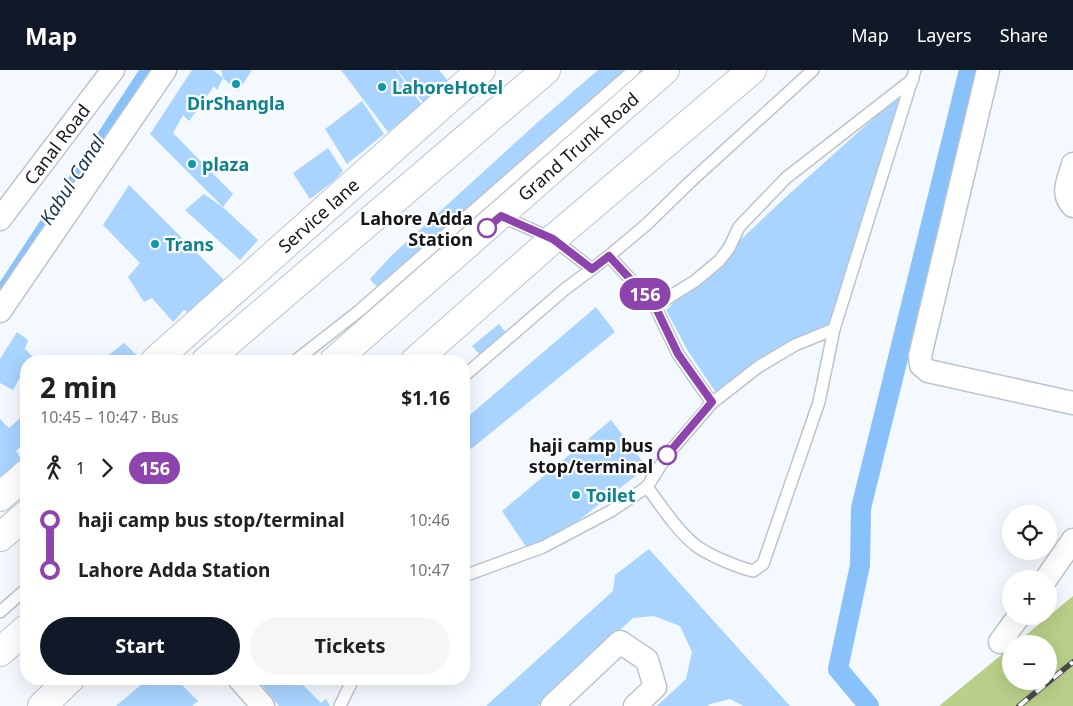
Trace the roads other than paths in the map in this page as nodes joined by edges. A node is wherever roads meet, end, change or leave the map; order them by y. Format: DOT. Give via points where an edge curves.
graph roads {
  1 [pos="113,70"];
  2 [pos="165,70"];
  3 [pos="481,70"];
  4 [pos="546,70"];
  5 [pos="634,70"];
  6 [pos="665,70"];
  7 [pos="752,70"];
  8 [pos="813,70"];
  9 [pos="988,70"];
  10 [pos="914,74"];
  11 [pos="1073,164"];
  12 [pos="1073,206"];
  13 [pos="501,216"];
  14 [pos="0,220"];
  15 [pos="553,239"];
  16 [pos="609,256"];
  17 [pos="592,269"];
  18 [pos="655,306"];
  19 [pos="0,310"];
  20 [pos="834,328"];
  21 [pos="162,355"];
  22 [pos="213,355"];
  23 [pos="303,355"];
  24 [pos="341,355"];
  25 [pos="422,355"];
  26 [pos="470,371"];
  27 [pos="712,402"];
  28 [pos="1073,403"];
  29 [pos="20,479"];
  30 [pos="647,487"];
  31 [pos="0,497"];
  32 [pos="20,520"];
  33 [pos="0,537"];
  34 [pos="1073,540"];
  35 [pos="1052,570"];
  36 [pos="470,574"];
  37 [pos="20,594"];
  38 [pos="0,612"];
  39 [pos="1012,625"];
  40 [pos="20,634"];
  41 [pos="1000,642"];
  42 [pos="0,652"];
  43 [pos="64,685"];
  44 [pos="244,685"];
  45 [pos="350,685"];
  46 [pos="42,706"];
  47 [pos="263,706"];
  48 [pos="340,706"];
  49 [pos="552,706"];
  50 [pos="636,706"];
  1 -- 14 [label="street, Canal Road"];
  2 -- 19 [label="street"];
  3 -- 21 [label="main road, Service lane"];
  4 -- 22 [label="main road"];
  5 -- 23 [label="lane" via="359,310"];
  6 -- 13 [label="main road, Grand Trunk Road"];
  7 -- 15 [label="main road"];
  8 -- 16 [label="lane"];
  9 -- 28 [label="street" via="920,356 921,365 928,371"];
  10 -- 18 [label="lane" via="786,178 739,226 719,262"];
  10 -- 20 [label="lane"];
  11 -- 12 [label="street" via="1066,193 1067,201"];
  13 -- 15 [label="lane"];
  13 -- 24 [label="main road, Grand Trunk Road"];
  15 -- 17 [label="lane"];
  15 -- 25 [label="main road"];
  16 -- 17 [label="lane"];
  16 -- 18 [label="lane"];
  17 -- 26 [label="lane"];
  18 -- 27 [label="lane" via="678,354"];
  20 -- 27 [label="lane" via="795,345 758,367"];
  20 -- 30 [label="lane" via="819,402 763,564 752,571 737,567 696,546"];
  27 -- 30 [label="lane" via="667,455"];
  29 -- 31 [label="main road"];
  30 -- 36 [label="lane" via="611,511 543,547"];
  32 -- 33 [label="main road"];
  34 -- 35 [label="street"];
  37 -- 38 [label="lane"];
  39 -- 41 [label="street"];
  40 -- 42 [label="main road"];
  43 -- 46 [label="main road"];
  44 -- 47 [label="street"];
  45 -- 48 [label="lane"];
  49 -- 50 [label="street" via="620,642 647,660 655,687"];
}
